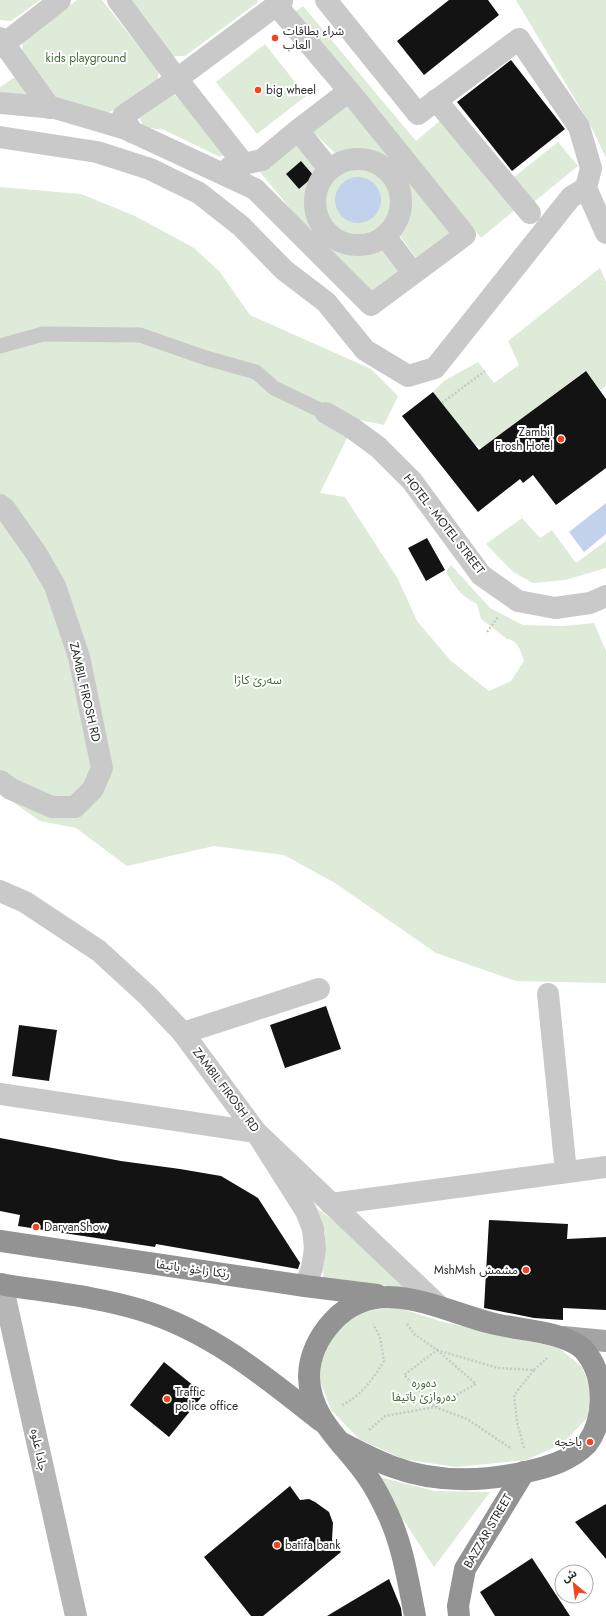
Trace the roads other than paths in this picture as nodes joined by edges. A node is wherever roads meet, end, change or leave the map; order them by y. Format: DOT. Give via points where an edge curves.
graph roads {
  1 [pos="60,0"];
  2 [pos="118,0"];
  3 [pos="326,0"];
  4 [pos="281,2"];
  5 [pos="2,43"];
  6 [pos="177,79"];
  7 [pos="349,91"];
  8 [pos="436,100"];
  9 [pos="0,103"];
  10 [pos="50,108"];
  11 [pos="298,130"];
  12 [pos="132,132"];
  13 [pos="0,137"];
  14 [pos="244,164"];
  15 [pos="329,169"];
  16 [pos="400,170"];
  17 [pos="219,171"];
  18 [pos="586,188"];
  19 [pos="530,213"];
  20 [pos="606,233"];
  21 [pos="316,235"];
  22 [pos="385,236"];
  23 [pos="413,274"];
  24 [pos="0,346"];
  25 [pos="326,413"];
  26 [pos="0,505"];
  27 [pos="606,596"];
  28 [pos="0,781"];
  29 [pos="0,891"];
  30 [pos="319,989"];
  31 [pos="548,994"];
  32 [pos="183,1034"];
  33 [pos="0,1094"];
  34 [pos="256,1132"];
  35 [pos="606,1168"];
  36 [pos="566,1172"];
  37 [pos="331,1204"];
  38 [pos="0,1241"];
  39 [pos="1,1284"];
  40 [pos="305,1286"];
  41 [pos="386,1296"];
  42 [pos="440,1307"];
  43 [pos="563,1337"];
  44 [pos="606,1341"];
  45 [pos="324,1423"];
  46 [pos="606,1434"];
  47 [pos="340,1442"];
  48 [pos="587,1444"];
  49 [pos="524,1462"];
  50 [pos="76,1616"];
  51 [pos="415,1616"];
  52 [pos="459,1616"];
  1 -- 5 [label="street"];
  2 -- 6 [label="street"];
  3 -- 8 [label="street" via="418,114"];
  4 -- 6 [label="street"];
  4 -- 7 [label="street"];
  5 -- 10 [label="street"];
  6 -- 12 [label="street" via="123,116"];
  6 -- 14 [label="street"];
  7 -- 11 [label="street"];
  7 -- 16 [label="street"];
  8 -- 18 [label="street" via="519,39 579,127 591,168"];
  8 -- 19 [label="street"];
  9 -- 10 [label="street"];
  10 -- 12 [label="street"];
  11 -- 14 [label="street" via="262,160"];
  11 -- 15 [label="street"];
  12 -- 17 [label="street"];
  13 -- 18 [label="street" via="97,152 150,169 198,193 242,226 284,270 326,302 365,350 408,376 435,368 571,197"];
  14 -- 17 [label="street"];
  15 -- 16 [label="street" via="342,161 355,158 369,159 382,166"];
  15 -- 21 [label="street" via="320,180 315,194 319,222"];
  16 -- 22 [label="street" via="399,188 402,202 399,216"];
  16 -- 23 [label="street" via="465,235"];
  17 -- 21 [label="street" via="255,189"];
  18 -- 20 [label="street"];
  21 -- 22 [label="street" via="328,234 354,245 369,244"];
  21 -- 23 [label="street" via="371,304"];
  22 -- 23 [label="street"];
  24 -- 25 [label="lane" via="43,334 140,336 256,372 274,388"];
  25 -- 27 [label="street, HOTEL - MOTEL STREET" via="378,446 412,481 481,575 518,601 555,608 590,603"];
  26 -- 28 [label="street, ZAMBIL FIROSH RD" via="36,553 55,586 79,657 102,768 93,789 76,807 52,807 11,789"];
  29 -- 32 [label="street, ZAMBIL FIROSH RD" via="25,902 99,951 148,996"];
  30 -- 32 [label="street"];
  31 -- 36 [label="street"];
  32 -- 34 [label="street, ZAMBIL FIROSH RD"];
  33 -- 34 [label="street"];
  34 -- 37 [label="street, ZAMBIL FIROSH RD"];
  34 -- 40 [label="street" via="306,1211 313,1229 315,1248 312,1268"];
  35 -- 36 [label="street"];
  36 -- 37 [label="street"];
  37 -- 42 [label="street, ZAMBIL FIROSH RD"];
  38 -- 40 [label="highway, رێکا زاخۆ - باتیفا"];
  39 -- 45 [label="highway" via="108,1302 141,1310 186,1328 229,1351"];
  39 -- 50 [label="street, جادا علوه"];
  40 -- 41 [label="highway, رێکا زاخۆ - باتیفا"];
  41 -- 42 [label="highway, رێکا زاخۆ - باتیفا"];
  41 -- 45 [label="highway" via="362,1301 340,1313 324,1331 313,1353 309,1378 314,1402"];
  42 -- 43 [label="highway, رێکا زاخۆ - باتیفا" via="490,1323"];
  43 -- 44 [label="main road"];
  43 -- 48 [label="highway, رێکا زاخۆ - باتیفا" via="582,1348 596,1364 604,1384 605,1406 599,1427"];
  45 -- 47 [label="highway"];
  46 -- 48 [label="main road"];
  47 -- 49 [label="highway, رێکا زاخۆ - باتیفا" via="393,1467 445,1479 498,1478"];
  47 -- 51 [label="highway" via="367,1476 388,1514 403,1555"];
  48 -- 49 [label="highway, رێکا زاخۆ - باتیفا" via="569,1458 550,1466"];
  49 -- 52 [label="highway, BAZZAR STREET" via="465,1569 458,1606"];
}
